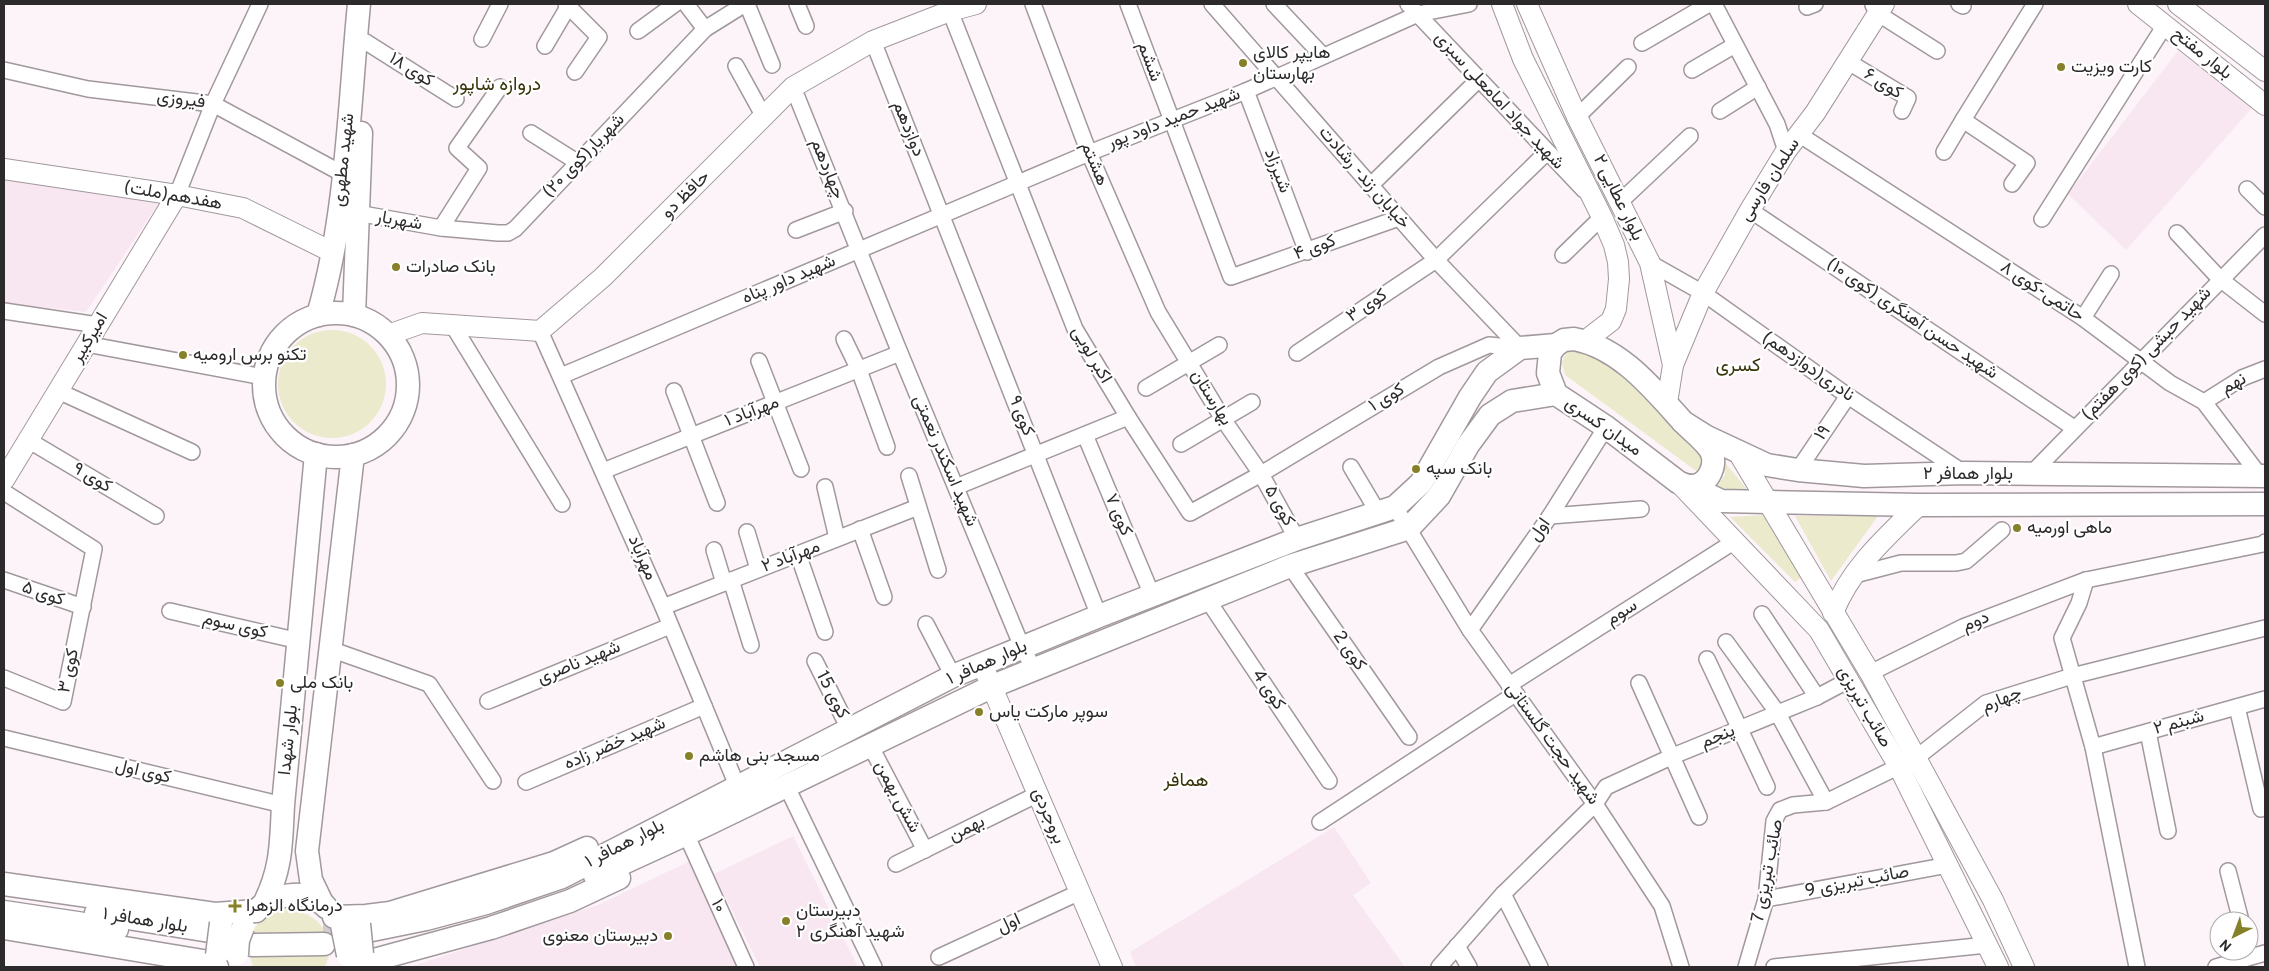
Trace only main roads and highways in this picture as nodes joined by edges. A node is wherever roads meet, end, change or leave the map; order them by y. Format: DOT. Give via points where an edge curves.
graph roads {
  1 [pos="359,4"];
  2 [pos="371,4"];
  3 [pos="318,315"];
  4 [pos="354,315"];
  5 [pos="1556,345"];
  6 [pos="1556,394"];
  7 [pos="1683,422"];
  8 [pos="316,454"];
  9 [pos="353,455"];
  10 [pos="2262,476"];
  11 [pos="1684,484"];
  12 [pos="2265,504"];
  13 [pos="700,817"];
  14 [pos="4,884"];
  15 [pos="4,898"];
  16 [pos="4,912"];
  17 [pos="74,916"];
  18 [pos="4,928"];
  19 [pos="233,938"];
  20 [pos="349,938"];
  1 -- 3 [label="main road, شهید مطهری" via="330,274"];
  2 -- 4 [label="main road, شهید مطهری" via="366,42"];
  3 -- 4 [label="main road"];
  3 -- 8 [label="main road" via="285,333 273,348 264,377 266,403 273,420 299,447"];
  4 -- 9 [label="main road" via="372,322 388,335 399,350 408,386 398,422 386,437"];
  5 -- 6 [label="main road, میدان کسری" via="1547,361"];
  5 -- 7 [label="main road" via="1574,339 1618,356 1668,403"];
  5 -- 13 [label="main road, بلوار همافر ۱" via="1520,348 1487,372 1421,483 1387,510 1297,539 953,676 738,788"];
  6 -- 11 [label="main road, میدان کسری"];
  6 -- 13 [label="main road, بلوار همافر ۱" via="1512,401 1490,415 1468,445 1439,496 1409,528 1290,566 1034,669 787,787"];
  7 -- 10 [label="main road, بلوار همافر ۲" via="1767,465 1798,470 1864,476"];
  7 -- 11 [label="main road" via="1710,449 1713,460 1704,482"];
  8 -- 9 [label="main road"];
  8 -- 19 [label="main road, بلوار شهدا" via="280,860 273,885"];
  9 -- 20 [label="main road, بلوار شهدا" via="307,851 311,880"];
  11 -- 12 [label="main road, بلوار همافر ۲" via="1721,501 1919,505"];
  13 -- 20 [label="main road, بلوار همافر ۱" via="562,877 486,903"];
  13 -- 20 [label="main road" via="691,845 561,904 491,928"];
  14 -- 19 [label="main road"];
  15 -- 17 [label="main road"];
  16 -- 17 [label="main road"];
  17 -- 19 [label="main road, بلوار همافر ۱"];
  18 -- 19 [label="main road"];
  19 -- 20 [label="main road, بلوار همافر ۱"];
  19 -- 20 [label="main road" via="291,895 303,894"];
}
